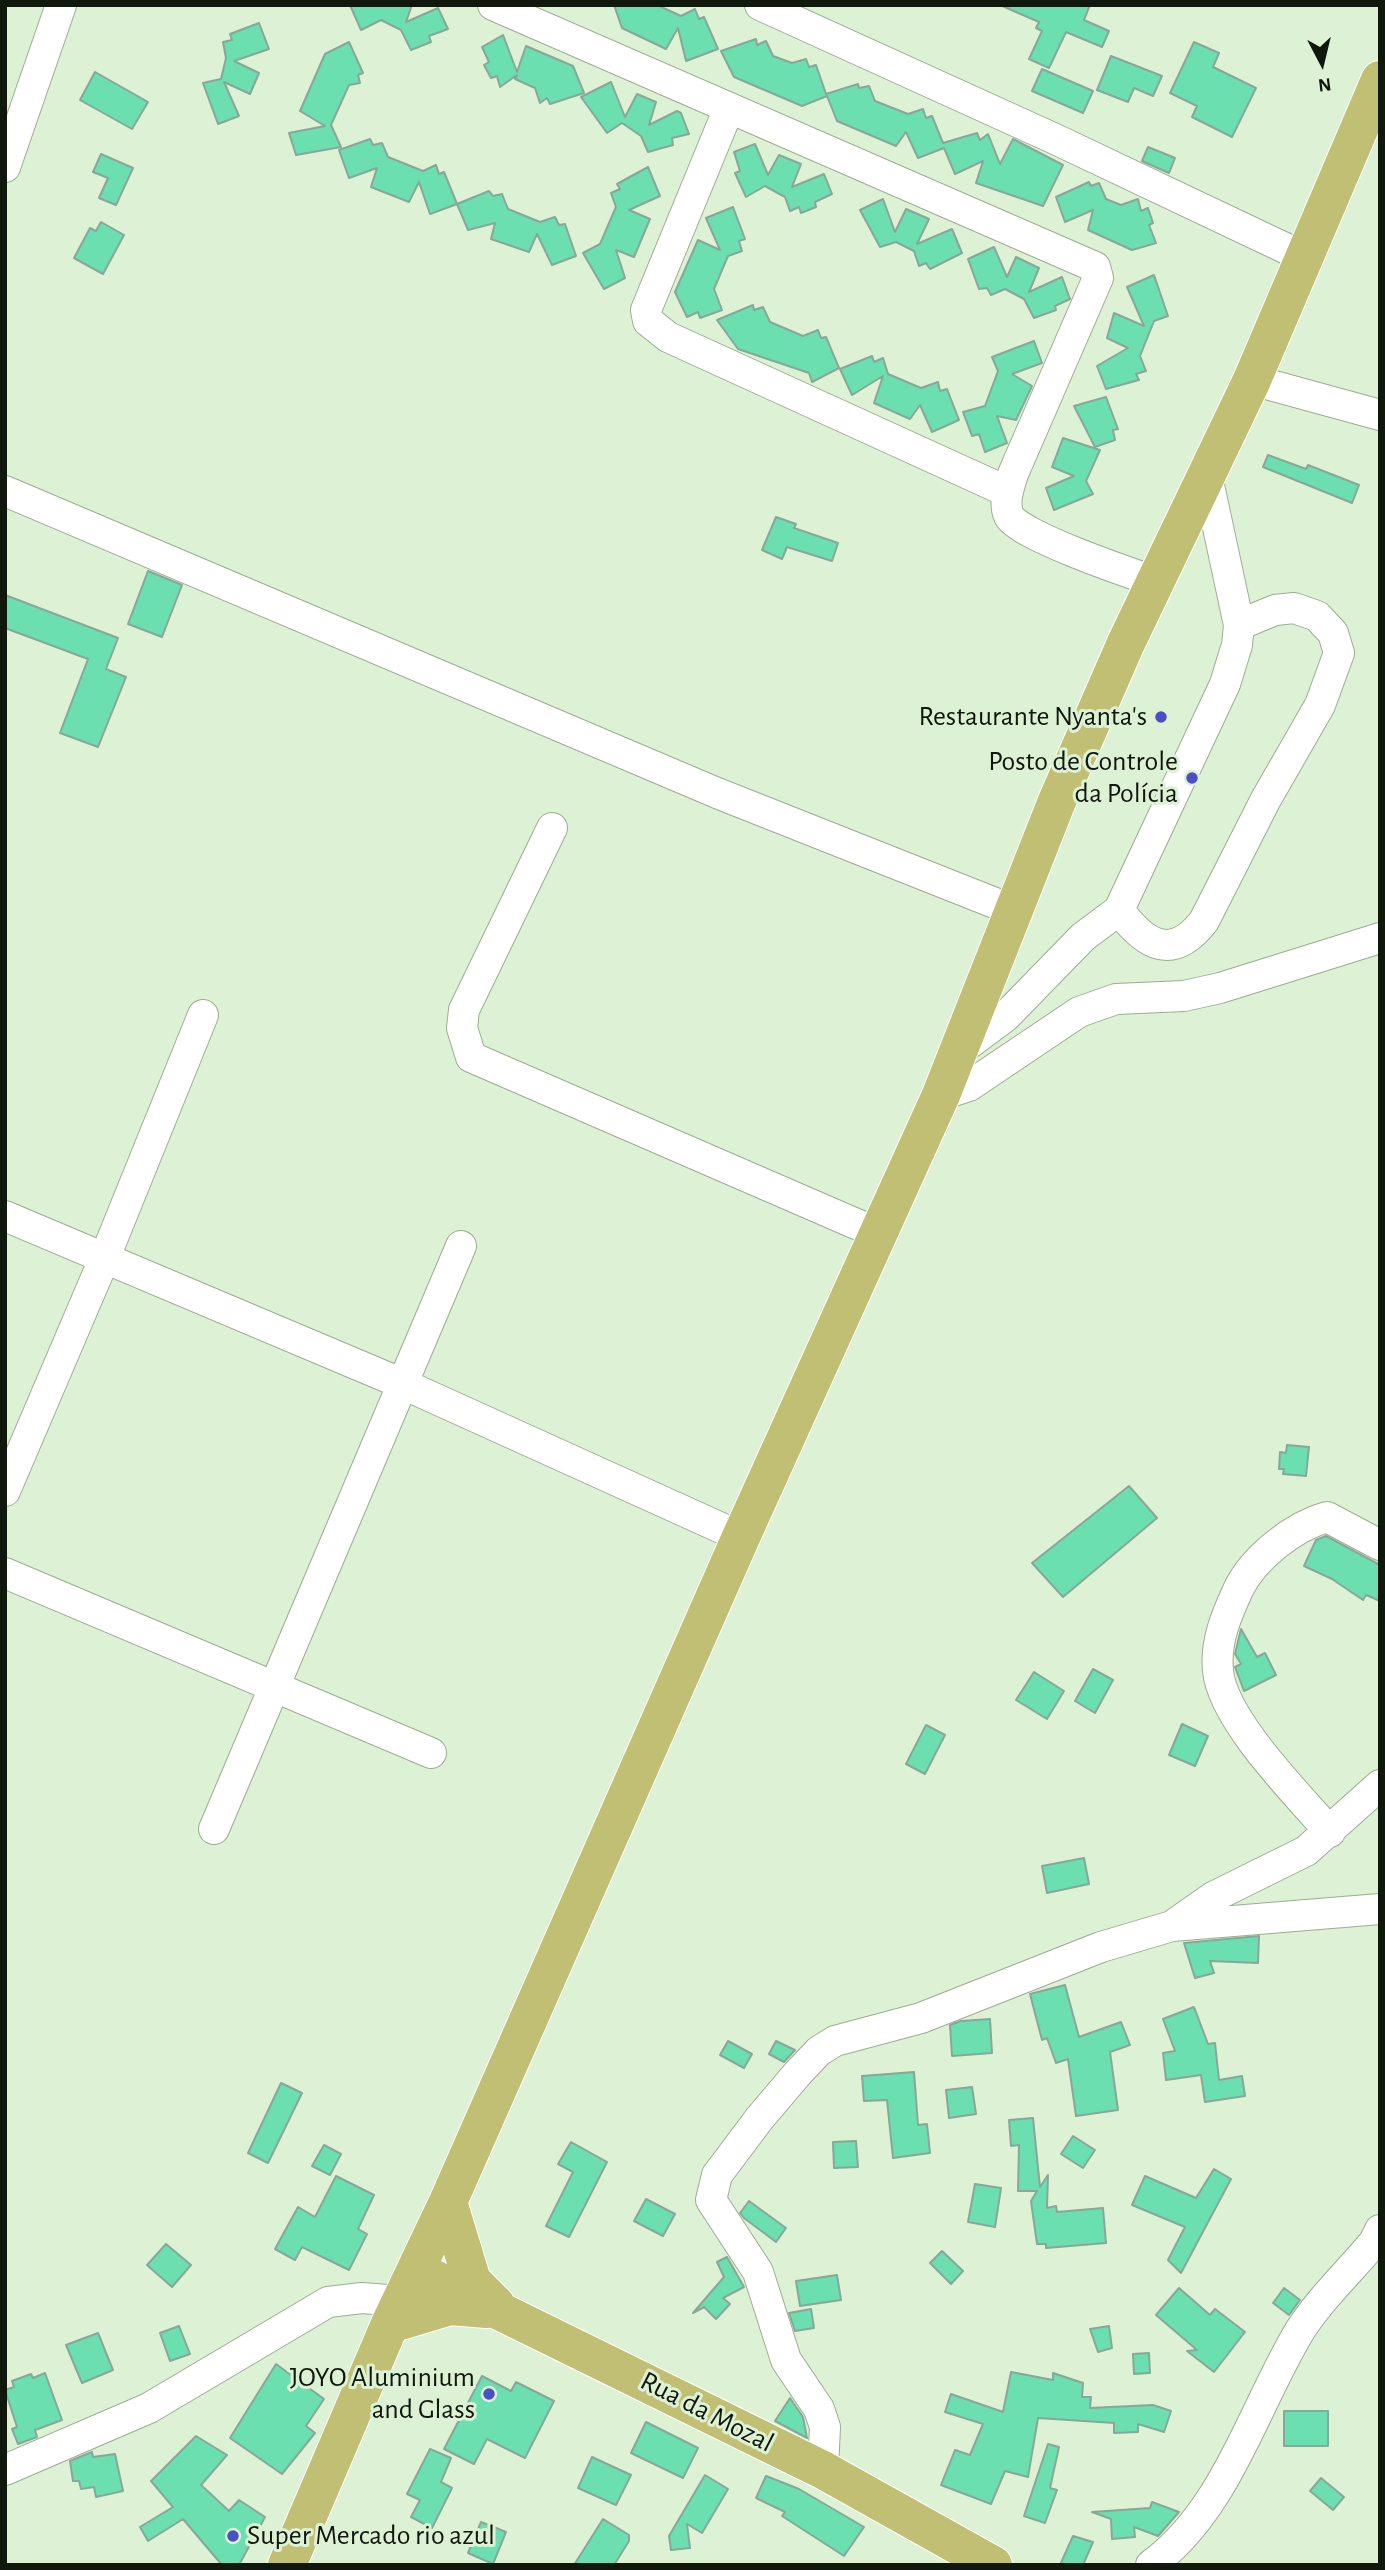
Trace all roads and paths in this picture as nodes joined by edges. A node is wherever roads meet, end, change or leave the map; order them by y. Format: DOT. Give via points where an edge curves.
graph roads {
  1 [pos="61,5"];
  2 [pos="493,5"];
  3 [pos="760,5"];
  4 [pos="1380,80"];
  5 [pos="729,108"];
  6 [pos="1371,124"];
  7 [pos="5,167"];
  8 [pos="1306,258"];
  9 [pos="1252,380"];
  10 [pos="1380,415"];
  11 [pos="1207,476"];
  12 [pos="5,491"];
  13 [pos="1008,492"];
  14 [pos="1156,582"];
  15 [pos="1239,625"];
  16 [pos="552,828"];
  17 [pos="1119,910"];
  18 [pos="1015,911"];
  19 [pos="1380,938"];
  20 [pos="203,1015"];
  21 [pos="958,1052"];
  22 [pos="941,1095"];
  23 [pos="5,1216"];
  24 [pos="877,1233"];
  25 [pos="461,1246"];
  26 [pos="105,1257"];
  27 [pos="402,1384"];
  28 [pos="5,1491"];
  29 [pos="741,1537"];
  30 [pos="1380,1545"];
  31 [pos="5,1573"];
  32 [pos="275,1686"];
  33 [pos="431,1753"];
  34 [pos="1380,1785"];
  35 [pos="214,1829"];
  36 [pos="1329,1832"];
  37 [pos="1380,1909"];
  38 [pos="1172,1926"];
  39 [pos="448,2202"];
  40 [pos="1380,2230"];
  41 [pos="402,2298"];
  42 [pos="502,2311"];
  43 [pos="5,2470"];
  44 [pos="823,2470"];
  45 [pos="288,2565"];
  46 [pos="993,2565"];
  47 [pos="1150,2565"];
  1 -- 7 [label="street"];
  2 -- 5 [label="street"];
  3 -- 8 [label="street"];
  4 -- 6 [label="main road"];
  5 -- 13 [label="street" via="646,310 648,321 668,337"];
  5 -- 13 [label="street" via="1095,267 1098,278"];
  6 -- 8 [label="main road"];
  8 -- 9 [label="main road"];
  9 -- 10 [label="street"];
  9 -- 11 [label="main road"];
  11 -- 14 [label="main road"];
  11 -- 15 [label="street"];
  12 -- 18 [label="street" via="717,793"];
  13 -- 14 [label="street" via="1006,507 1011,520 1081,556"];
  14 -- 18 [label="main road" via="1062,789"];
  15 -- 17 [label="street" via="1225,684"];
  15 -- 17 [label="street" via="1275,610 1294,608 1317,616 1333,633 1339,653 1320,705 1192,936 1174,944 1151,944"];
  16 -- 24 [label="street" via="464,1010 462,1028 471,1057"];
  17 -- 21 [label="street" via="1083,937 1005,1017"];
  18 -- 21 [label="main road"];
  19 -- 22 [label="street" via="1220,988 1184,996 1116,999 1079,1012 970,1087"];
  20 -- 26 [label="street"];
  21 -- 22 [label="main road"];
  22 -- 24 [label="main road"];
  23 -- 26 [label="street"];
  24 -- 29 [label="main road"];
  25 -- 27 [label="street"];
  26 -- 27 [label="street"];
  26 -- 28 [label="street"];
  27 -- 29 [label="street"];
  27 -- 32 [label="street"];
  29 -- 39 [label="main road"];
  30 -- 36 [label="street" via="1342,1522 1327,1517 1313,1521 1261,1558 1244,1577 1223,1623 1217,1658 1222,1691 1245,1731"];
  31 -- 32 [label="street"];
  32 -- 33 [label="street"];
  32 -- 35 [label="street"];
  34 -- 36 [label="street"];
  36 -- 38 [label="street" via="1306,1851 1213,1897"];
  37 -- 38 [label="street"];
  38 -- 44 [label="street" via="1101,1947 921,2018 835,2041 798,2073 717,2175 711,2200 758,2272 786,2360 819,2409 825,2427"];
  39 -- 41 [label="main road"];
  39 -- 42 [label="main road" via="472,2281"];
  40 -- 47 [label="street" via="1301,2330 1241,2447 1201,2511"];
  41 -- 42 [label="main road, Rua da Mozal"];
  41 -- 42 [label="main road"];
  41 -- 43 [label="street" via="328,2302 149,2408"];
  41 -- 45 [label="main road"];
  42 -- 44 [label="main road, Rua da Mozal"];
  44 -- 46 [label="main road, Rua da Mozal"];
}
